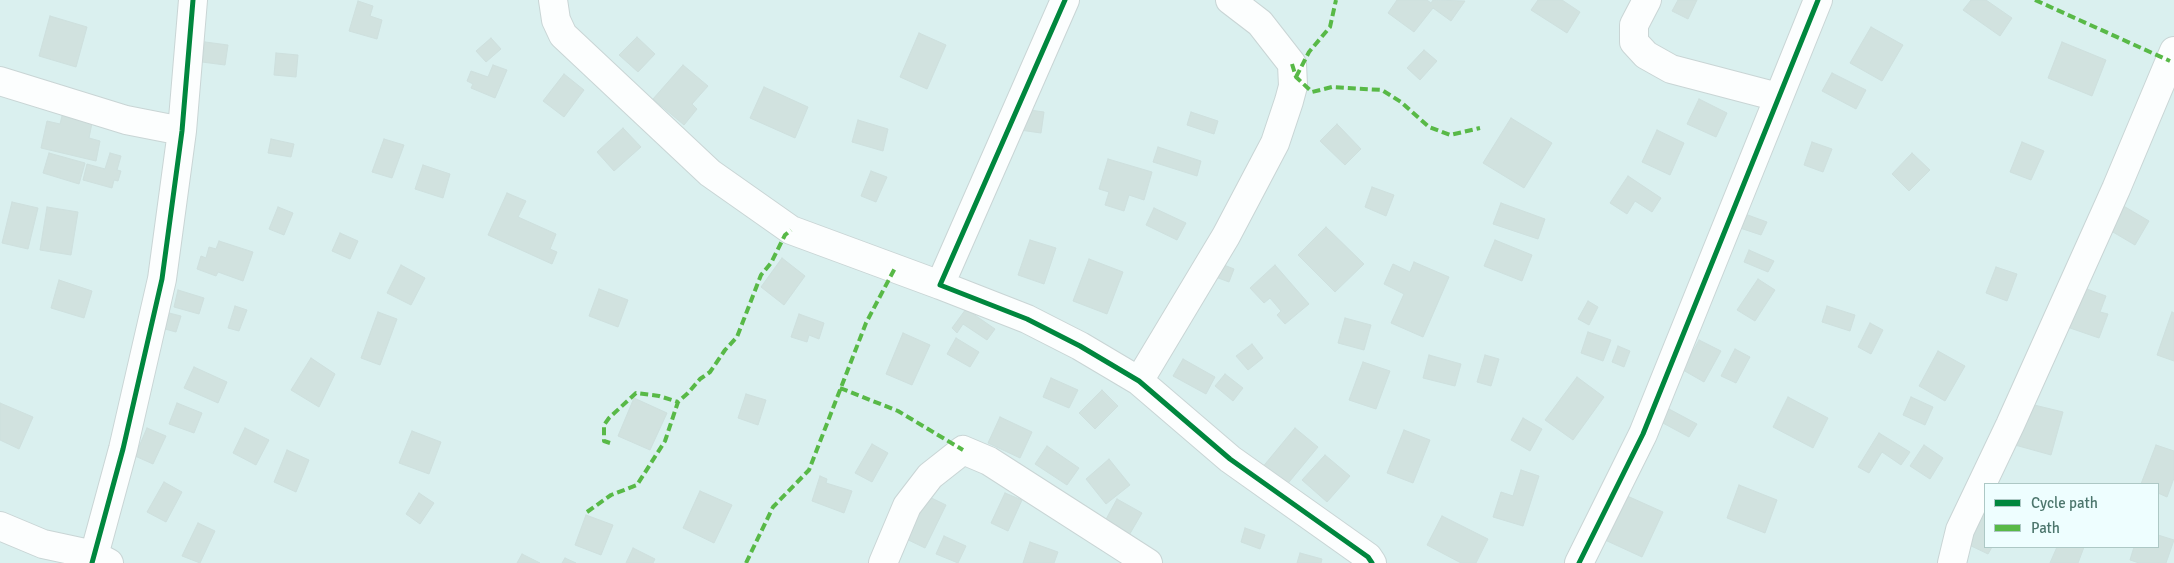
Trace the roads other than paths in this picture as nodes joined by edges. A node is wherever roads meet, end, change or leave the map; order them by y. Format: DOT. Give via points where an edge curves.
graph roads {
  1 [pos="193,0"];
  2 [pos="553,0"];
  3 [pos="1065,0"];
  4 [pos="1230,0"];
  5 [pos="1647,0"];
  6 [pos="1818,0"];
  7 [pos="2174,51"];
  8 [pos="0,81"];
  9 [pos="1778,97"];
  10 [pos="182,131"];
  11 [pos="940,285"];
  12 [pos="1138,381"];
  13 [pos="0,526"];
  14 [pos="98,560"];
  15 [pos="884,563"];
  16 [pos="1148,563"];
  17 [pos="1372,563"];
  18 [pos="1580,563"];
  19 [pos="1952,563"];
  1 -- 10 [label="street"];
  2 -- 11 [label="street" via="556,20 563,35 710,173 791,230"];
  3 -- 11 [label="street"];
  4 -- 12 [label="street" via="1260,23 1292,64 1290,101 1274,143 1226,236"];
  5 -- 9 [label="street" via="1634,25 1634,42 1646,55 1671,70"];
  6 -- 9 [label="street"];
  7 -- 19 [label="street" via="2116,189 1960,530"];
  8 -- 10 [label="street" via="126,120"];
  9 -- 18 [label="street" via="1643,434"];
  10 -- 14 [label="street" via="162,279"];
  11 -- 12 [label="street" via="1027,319"];
  12 -- 17 [label="street" via="1230,459"];
  13 -- 14 [label="street" via="43,544"];
  15 -- 16 [label="street" via="907,506 930,476 963,450 988,462"];
}
